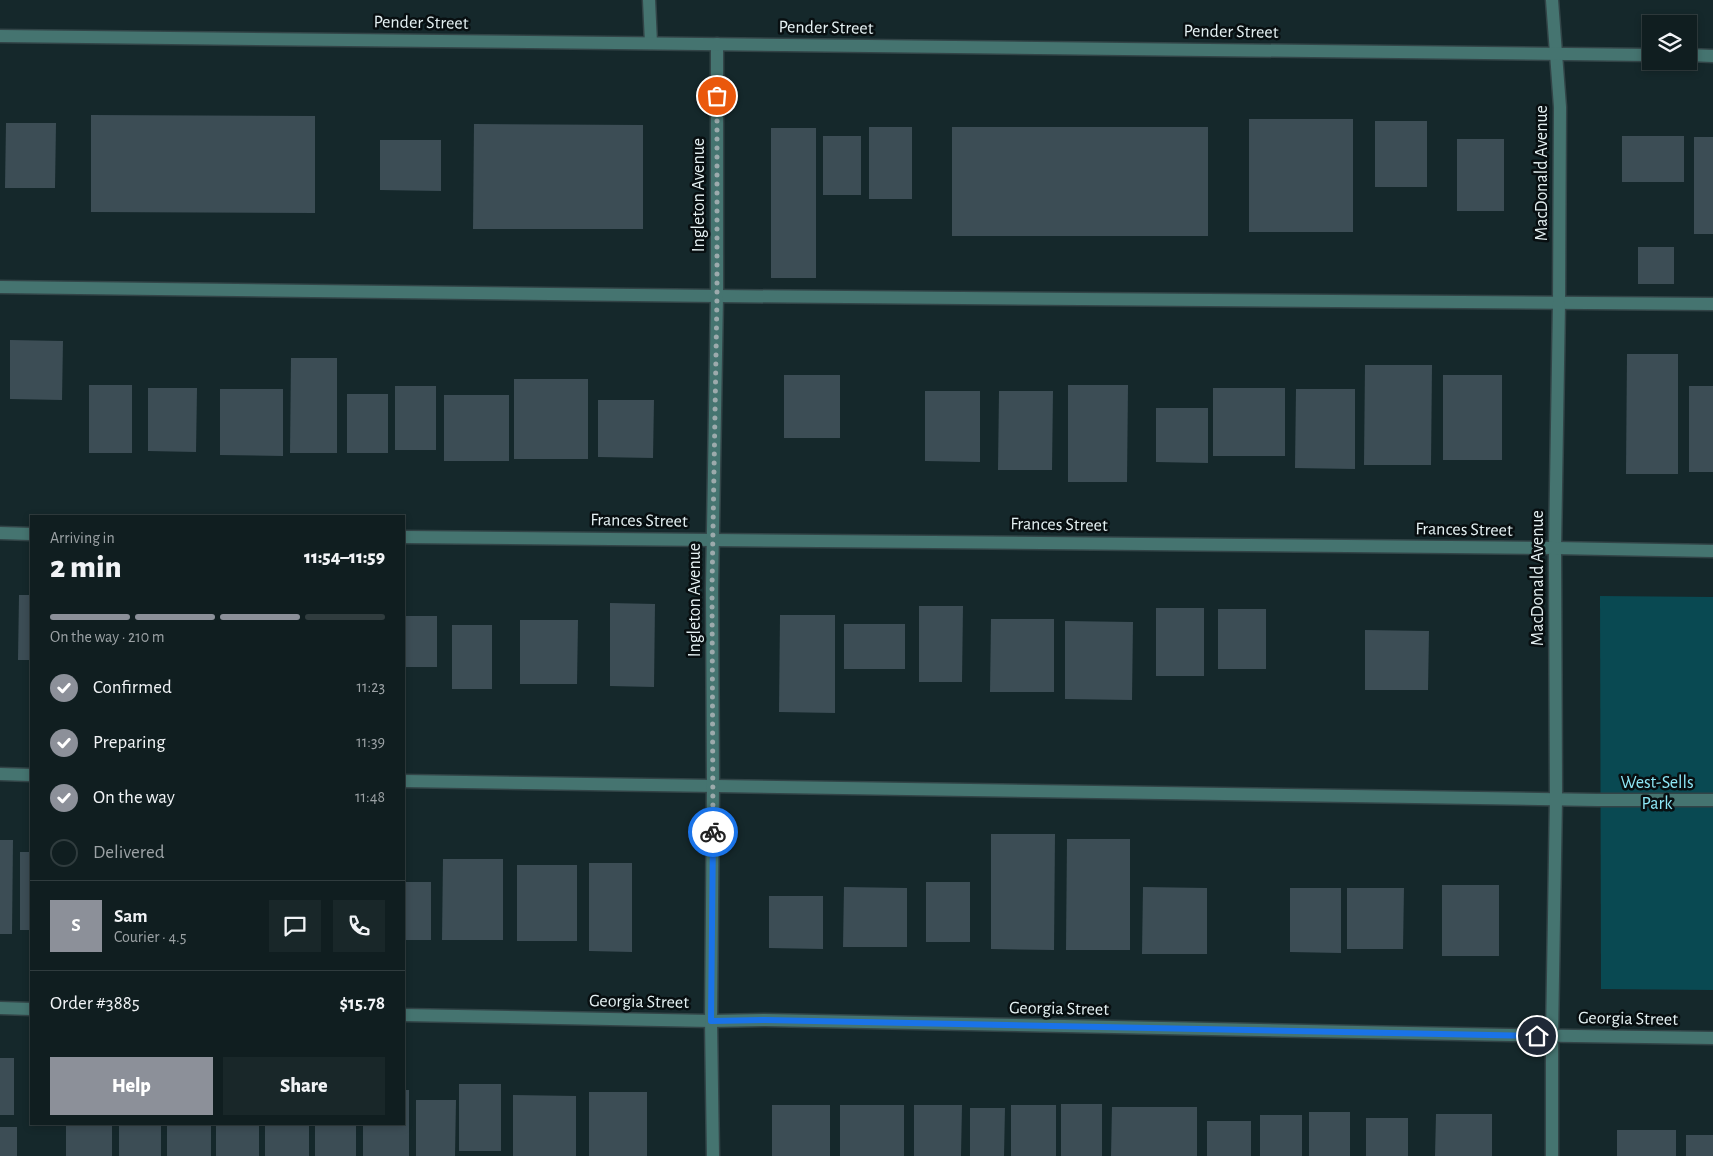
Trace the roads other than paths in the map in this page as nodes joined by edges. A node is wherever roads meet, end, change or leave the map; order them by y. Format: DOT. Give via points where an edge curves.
graph roads {
  1 [pos="650,0"];
  2 [pos="1552,0"];
  3 [pos="0,36"];
  4 [pos="650,43"];
  5 [pos="717,44"];
  6 [pos="1556,54"];
  7 [pos="1642,55"];
  8 [pos="1697,55"];
  9 [pos="1713,56"];
  10 [pos="0,287"];
  11 [pos="717,296"];
  12 [pos="1559,303"];
  13 [pos="1713,304"];
  14 [pos="0,533"];
  15 [pos="30,534"];
  16 [pos="405,537"];
  17 [pos="713,540"];
  18 [pos="1555,548"];
  19 [pos="1713,551"];
  20 [pos="0,774"];
  21 [pos="30,775"];
  22 [pos="405,781"];
  23 [pos="713,786"];
  24 [pos="1556,798"];
  25 [pos="1713,800"];
  26 [pos="0,1008"];
  27 [pos="30,1009"];
  28 [pos="405,1015"];
  29 [pos="711,1021"];
  30 [pos="1552,1036"];
  31 [pos="1713,1038"];
  32 [pos="713,1156"];
  33 [pos="1552,1156"];
  1 -- 4 [label="street"];
  2 -- 6 [label="street, MacDonald Avenue"];
  3 -- 4 [label="street, Pender Street"];
  4 -- 5 [label="street, Pender Street"];
  5 -- 6 [label="street, Pender Street"];
  5 -- 11 [label="street, Ingleton Avenue"];
  6 -- 7 [label="street, Pender Street"];
  6 -- 12 [label="street, MacDonald Avenue" via="1560,107"];
  8 -- 9 [label="street"];
  10 -- 11 [label="street"];
  11 -- 12 [label="street"];
  11 -- 17 [label="street, Ingleton Avenue"];
  12 -- 13 [label="street"];
  12 -- 18 [label="street, MacDonald Avenue"];
  14 -- 15 [label="street"];
  16 -- 17 [label="street, Frances Street"];
  17 -- 18 [label="street, Frances Street"];
  17 -- 23 [label="street, Ingleton Avenue"];
  18 -- 19 [label="street, Frances Street"];
  18 -- 24 [label="street, MacDonald Avenue"];
  20 -- 21 [label="street"];
  22 -- 23 [label="street"];
  23 -- 24 [label="street"];
  23 -- 29 [label="street, Ingleton Avenue"];
  24 -- 25 [label="street"];
  24 -- 30 [label="street, MacDonald Avenue"];
  26 -- 27 [label="street"];
  28 -- 29 [label="street, Georgia Street"];
  29 -- 30 [label="street, Georgia Street"];
  29 -- 32 [label="street, Ingleton Avenue"];
  30 -- 31 [label="street, Georgia Street"];
  30 -- 33 [label="street, MacDonald Avenue"];
}
